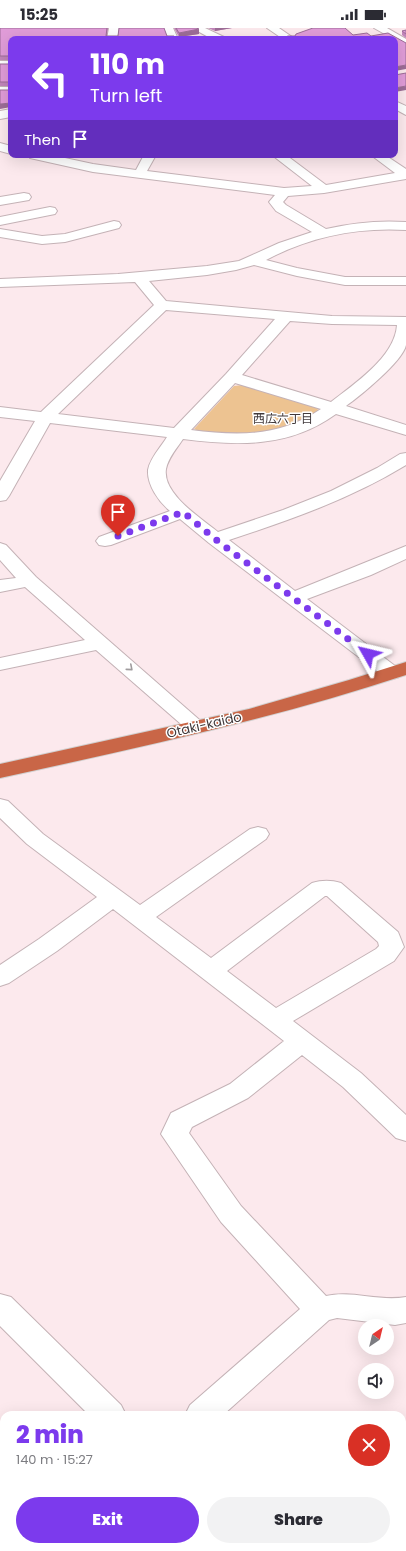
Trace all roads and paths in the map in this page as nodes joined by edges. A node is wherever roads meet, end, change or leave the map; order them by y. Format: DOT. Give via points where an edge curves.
graph roads {
  1 [pos="197,28"];
  2 [pos="272,28"];
  3 [pos="375,30"];
  4 [pos="214,36"];
  5 [pos="285,36"];
  6 [pos="389,36"];
  7 [pos="48,158"];
  8 [pos="148,158"];
  9 [pos="282,158"];
  10 [pos="381,158"];
  11 [pos="140,174"];
  12 [pos="406,175"];
  13 [pos="324,189"];
  14 [pos="284,192"];
  15 [pos="24,197"];
  16 [pos="0,201"];
  17 [pos="50,211"];
  18 [pos="0,221"];
  19 [pos="114,225"];
  20 [pos="406,226"];
  21 [pos="0,232"];
  22 [pos="323,233"];
  23 [pos="254,261"];
  24 [pos="139,278"];
  25 [pos="406,281"];
  26 [pos="0,283"];
  27 [pos="162,305"];
  28 [pos="285,317"];
  29 [pos="405,321"];
  30 [pos="232,377"];
  31 [pos="334,408"];
  32 [pos="0,412"];
  33 [pos="45,417"];
  34 [pos="406,430"];
  35 [pos="178,434"];
  36 [pos="406,458"];
  37 [pos="0,496"];
  38 [pos="183,512"];
  39 [pos="215,539"];
  40 [pos="105,541"];
  41 [pos="0,549"];
  42 [pos="406,552"];
  43 [pos="29,581"];
  44 [pos="0,586"];
  45 [pos="293,598"];
  46 [pos="101,643"];
  47 [pos="0,664"];
  48 [pos="399,671"];
  49 [pos="196,727"];
  50 [pos="0,771"];
  51 [pos="0,806"];
  52 [pos="258,834"];
  53 [pos="113,897"];
  54 [pos="140,917"];
  55 [pos="210,971"];
  56 [pos="0,977"];
  57 [pos="275,1020"];
  58 [pos="302,1041"];
  59 [pos="406,1131"];
  60 [pos="0,1306"];
  61 [pos="320,1310"];
  62 [pos="406,1310"];
  63 [pos="106,1411"];
  64 [pos="206,1411"];
  1 -- 4 [label="street"];
  2 -- 5 [label="street"];
  3 -- 6 [label="street"];
  7 -- 11 [label="street" via="93,168"];
  8 -- 11 [label="street"];
  9 -- 13 [label="street"];
  10 -- 12 [label="street"];
  11 -- 14 [label="street"];
  12 -- 13 [label="street"];
  13 -- 14 [label="street"];
  14 -- 22 [label="street" via="276,202 281,208"];
  15 -- 16 [label="street"];
  17 -- 18 [label="street"];
  19 -- 21 [label="street" via="65,238 42,240"];
  20 -- 22 [label="street" via="374,226"];
  22 -- 23 [label="street" via="283,246"];
  23 -- 24 [label="street" via="237,266"];
  23 -- 25 [label="street" via="345,281"];
  24 -- 26 [label="street"];
  24 -- 27 [label="street"];
  27 -- 28 [label="street"];
  27 -- 33 [label="street"];
  28 -- 29 [label="street" via="339,321"];
  28 -- 30 [label="street"];
  29 -- 31 [label="street" via="403,339 386,363"];
  30 -- 31 [label="street"];
  30 -- 35 [label="street"];
  31 -- 34 [label="street"];
  31 -- 35 [label="street" via="310,424 274,436 234,438"];
  32 -- 33 [label="street"];
  33 -- 35 [label="street"];
  33 -- 37 [label="street"];
  35 -- 38 [label="street" via="162,457 157,470 159,482 167,499"];
  36 -- 39 [label="street" via="343,492 295,512"];
  38 -- 39 [label="street"];
  38 -- 40 [label="street"];
  39 -- 45 [label="street"];
  41 -- 43 [label="street"];
  42 -- 45 [label="street"];
  43 -- 44 [label="street"];
  43 -- 46 [label="street"];
  45 -- 48 [label="street"];
  46 -- 47 [label="street"];
  46 -- 49 [label="street, one-way"];
  48 -- 49 [label="highway, Otaki-kaido" via="308,700"];
  49 -- 50 [label="highway, Otaki-kaido"];
  51 -- 53 [label="street" via="35,839"];
  52 -- 54 [label="street"];
  53 -- 54 [label="street"];
  53 -- 56 [label="street"];
  54 -- 55 [label="street"];
  55 -- 57 [label="street"];
  55 -- 57 [label="street" via="320,888 332,888 389,938 392,947 385,955"];
  57 -- 58 [label="street"];
  58 -- 59 [label="street" via="352,1080"];
  58 -- 61 [label="street" via="239,1091 181,1120 175,1134 232,1214"];
  60 -- 63 [label="street"];
  61 -- 62 [label="street" via="337,1306 395,1312"];
  61 -- 64 [label="street"];
}
